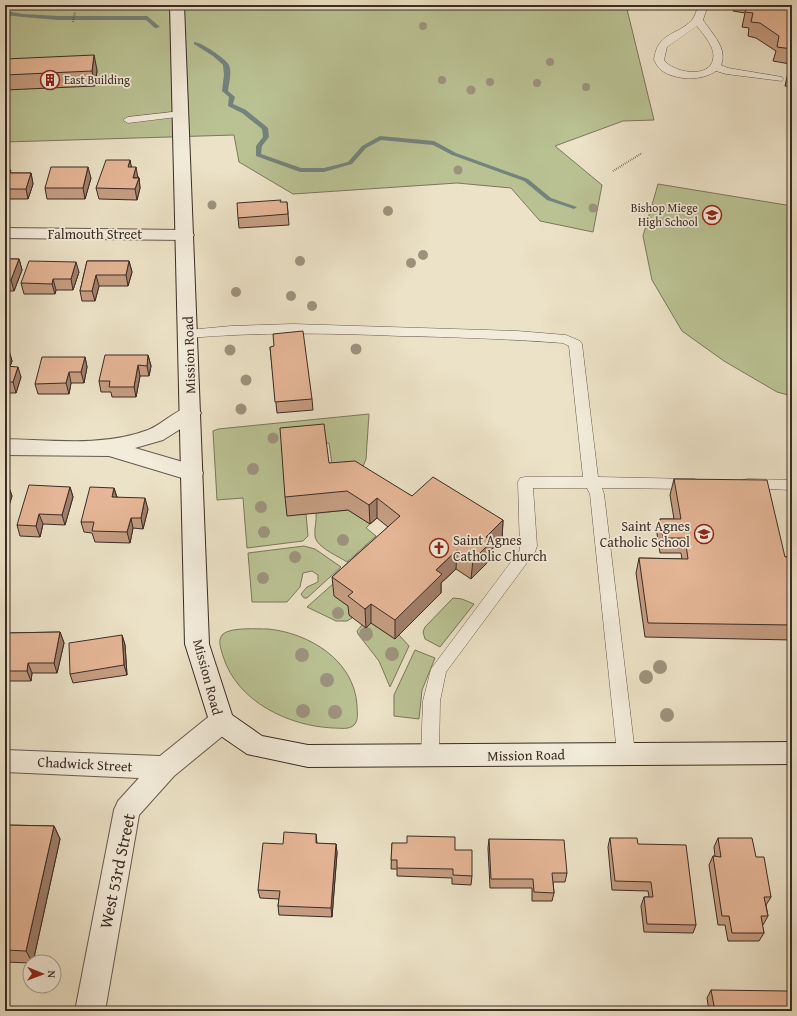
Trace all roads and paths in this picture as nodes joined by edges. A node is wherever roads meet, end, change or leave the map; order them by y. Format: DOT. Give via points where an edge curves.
graph roads {
  1 [pos="177,5"];
  2 [pos="703,5"];
  3 [pos="74,12"];
  4 [pos="698,20"];
  5 [pos="73,22"];
  6 [pos="714,66"];
  7 [pos="778,79"];
  8 [pos="181,114"];
  9 [pos="128,120"];
  10 [pos="642,153"];
  11 [pos="613,171"];
  12 [pos="5,233"];
  13 [pos="185,235"];
  14 [pos="188,334"];
  15 [pos="191,413"];
  16 [pos="5,447"];
  17 [pos="110,448"];
  18 [pos="192,473"];
  19 [pos="592,479"];
  20 [pos="705,484"];
  21 [pos="736,484"];
  22 [pos="792,485"];
  23 [pos="221,722"];
  24 [pos="792,753"];
  25 [pos="626,754"];
  26 [pos="430,756"];
  27 [pos="5,760"];
  28 [pos="165,768"];
  29 [pos="90,1011"];
  1 -- 8 [label="main road, Mission Road"];
  2 -- 4 [label="lane"];
  3 -- 5 [label="path"];
  4 -- 6 [label="lane" via="717,51 719,59"];
  4 -- 6 [label="lane" via="665,43 659,59 664,67 687,76 698,75"];
  6 -- 7 [label="lane" via="726,71"];
  8 -- 9 [label="lane"];
  8 -- 13 [label="main road, Mission Road"];
  10 -- 11 [label="path"];
  12 -- 13 [label="main road, Falmouth Street"];
  13 -- 14 [label="main road, Mission Road"];
  14 -- 15 [label="main road, Mission Road"];
  14 -- 19 [label="lane" via="293,328 517,335 566,339 575,344"];
  15 -- 17 [label="main road" via="156,435"];
  15 -- 18 [label="main road, Mission Road"];
  16 -- 17 [label="main road"];
  17 -- 18 [label="main road"];
  18 -- 23 [label="main road, Mission Road" via="197,644"];
  19 -- 20 [label="lane"];
  19 -- 25 [label="lane" via="596,494"];
  19 -- 26 [label="lane" via="525,482 529,546 527,552 439,669 430,700"];
  21 -- 22 [label="lane"];
  23 -- 26 [label="main road, Mission Road" via="256,746 308,756"];
  23 -- 28 [label="main road, West 53rd Street"];
  24 -- 25 [label="main road, Mission Road"];
  25 -- 26 [label="main road, Mission Road"];
  27 -- 28 [label="main road, Chadwick Street"];
  28 -- 29 [label="main road, West 53rd Street" via="127,810"];
}
